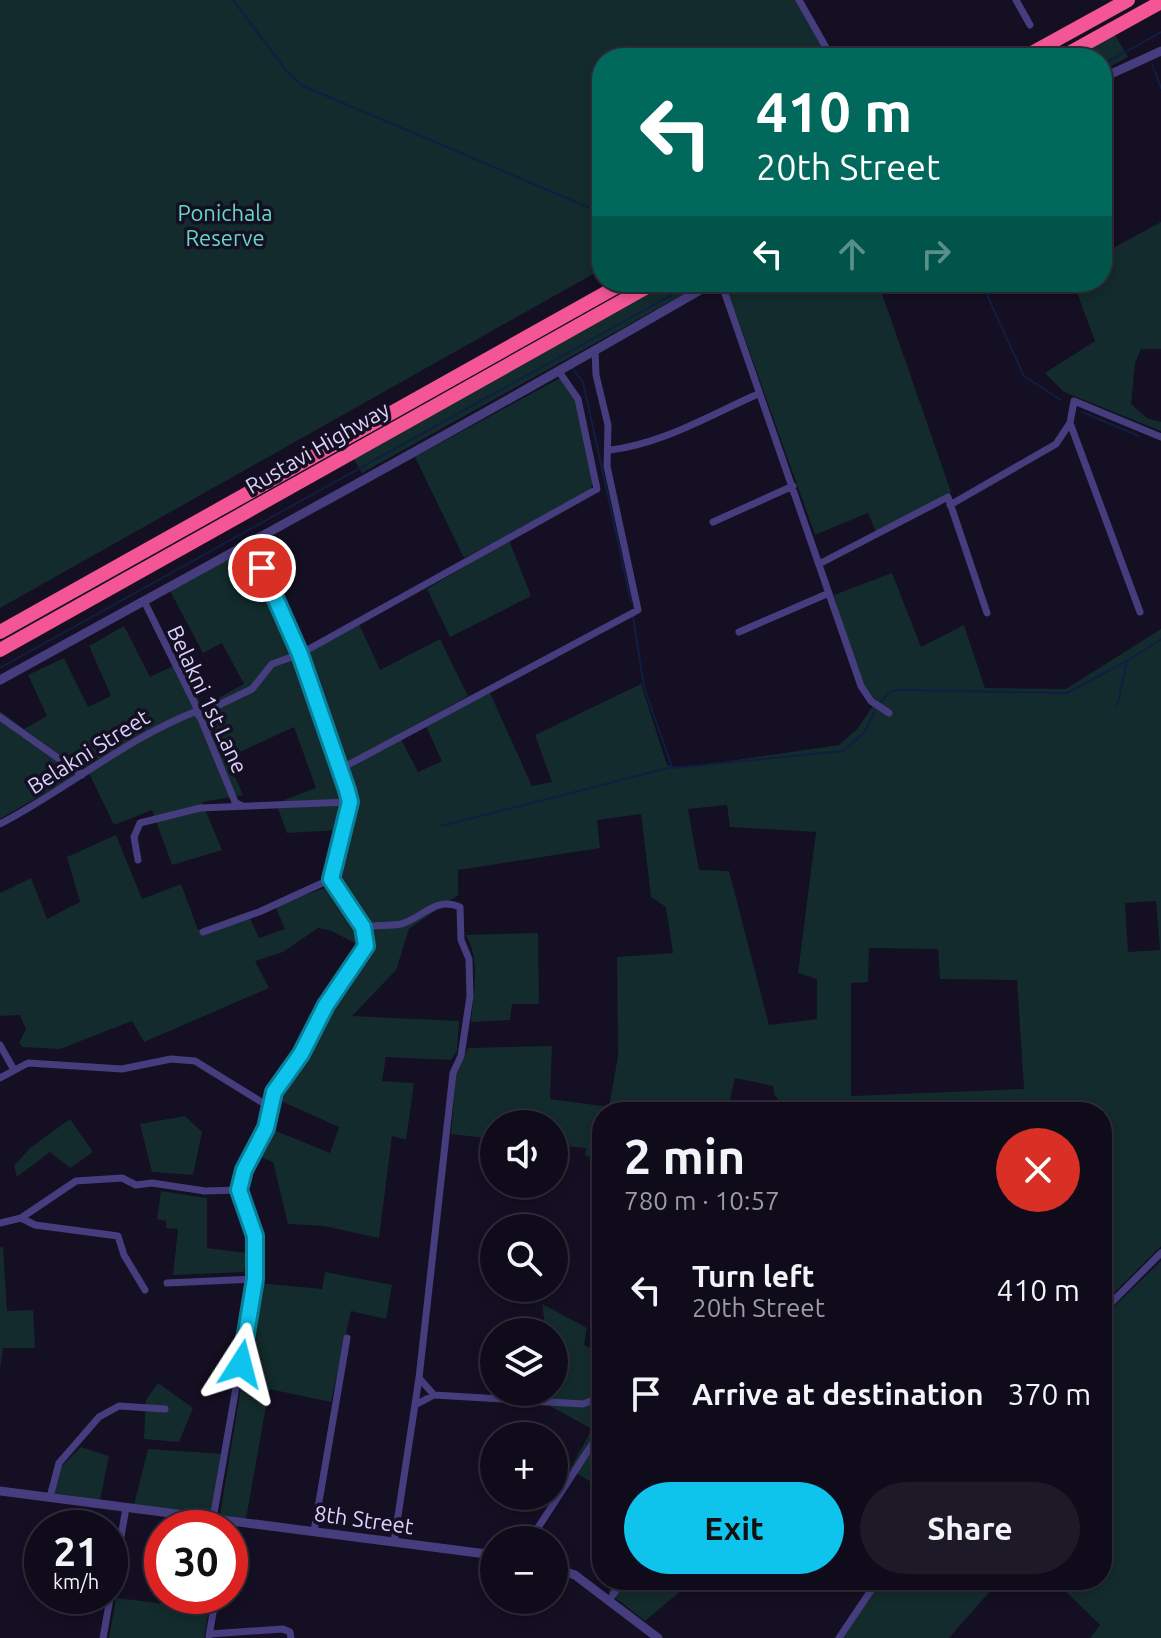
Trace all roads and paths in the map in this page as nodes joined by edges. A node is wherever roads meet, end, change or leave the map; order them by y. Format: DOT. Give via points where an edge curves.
graph roads {
  1 [pos="799,0"];
  2 [pos="1016,0"];
  3 [pos="1128,0"];
  4 [pos="1161,2"];
  5 [pos="1030,25"];
  6 [pos="826,48"];
  7 [pos="1041,48"];
  8 [pos="1078,48"];
  9 [pos="1161,51"];
  10 [pos="1112,73"];
  11 [pos="608,292"];
  12 [pos="638,292"];
  13 [pos="696,292"];
  14 [pos="725,292"];
  15 [pos="595,350"];
  16 [pos="563,371"];
  17 [pos="758,394"];
  18 [pos="1070,423"];
  19 [pos="1161,437"];
  20 [pos="610,450"];
  21 [pos="793,486"];
  22 [pos="950,505"];
  23 [pos="713,522"];
  24 [pos="249,540"];
  25 [pos="819,564"];
  26 [pos="134,567"];
  27 [pos="829,593"];
  28 [pos="144,601"];
  29 [pos="1140,612"];
  30 [pos="987,613"];
  31 [pos="0,632"];
  32 [pos="739,632"];
  33 [pos="0,650"];
  34 [pos="300,654"];
  35 [pos="0,680"];
  36 [pos="198,713"];
  37 [pos="889,713"];
  38 [pos="0,717"];
  39 [pos="341,773"];
  40 [pos="82,775"];
  41 [pos="350,802"];
  42 [pos="245,808"];
  43 [pos="0,824"];
  44 [pos="138,860"];
  45 [pos="331,879"];
  46 [pos="363,927"];
  47 [pos="203,932"];
  48 [pos="0,1045"];
  49 [pos="14,1070"];
  50 [pos="0,1078"];
  51 [pos="268,1106"];
  52 [pos="239,1190"];
  53 [pos="21,1218"];
  54 [pos="0,1223"];
  55 [pos="1161,1253"];
  56 [pos="255,1279"];
  57 [pos="167,1283"];
  58 [pos="145,1290"];
  59 [pos="1112,1302"];
  60 [pos="347,1338"];
  61 [pos="419,1378"];
  62 [pos="434,1395"];
  63 [pos="592,1401"];
  64 [pos="415,1405"];
  65 [pos="165,1409"];
  66 [pos="592,1444"];
  67 [pos="0,1491"];
  68 [pos="50,1497"];
  69 [pos="126,1508"];
  70 [pos="144,1510"];
  71 [pos="215,1510"];
  72 [pos="248,1526"];
  73 [pos="539,1526"];
  74 [pos="314,1531"];
  75 [pos="394,1542"];
  76 [pos="480,1553"];
  77 [pos="568,1573"];
  78 [pos="592,1588"];
  79 [pos="595,1590"];
  80 [pos="616,1590"];
  81 [pos="871,1590"];
  82 [pos="609,1600"];
  83 [pos="213,1614"];
  84 [pos="210,1636"];
  85 [pos="103,1638"];
  86 [pos="291,1638"];
  87 [pos="658,1638"];
  88 [pos="839,1638"];
  1 -- 6 [label="street"];
  2 -- 5 [label="street"];
  3 -- 7 [label="highway"];
  4 -- 8 [label="highway"];
  9 -- 10 [label="street"];
  11 -- 26 [label="highway, Rustavi Highway"];
  12 -- 26 [label="highway, Rustavi Highway"];
  13 -- 15 [label="street"];
  14 -- 17 [label="street"];
  15 -- 16 [label="street"];
  15 -- 20 [label="street"];
  16 -- 24 [label="street"];
  16 -- 34 [label="street, Belakni Street" via="578,399 597,489"];
  17 -- 20 [label="street" via="676,431"];
  17 -- 21 [label="street"];
  18 -- 19 [label="street" via="1074,401"];
  18 -- 22 [label="street" via="1056,444"];
  18 -- 29 [label="street"];
  20 -- 39 [label="street" via="607,466 638,610"];
  21 -- 23 [label="street"];
  21 -- 25 [label="street"];
  22 -- 25 [label="street" via="948,497"];
  22 -- 30 [label="street"];
  24 -- 28 [label="street"];
  24 -- 34 [label="street"];
  25 -- 27 [label="street"];
  26 -- 31 [label="highway, Rustavi Highway"];
  26 -- 33 [label="highway, Rustavi Highway"];
  27 -- 32 [label="street"];
  27 -- 37 [label="street" via="861,686"];
  28 -- 35 [label="street"];
  28 -- 36 [label="street, Belakni 1st Lane"];
  34 -- 36 [label="street, Belakni Street" via="272,664 252,689"];
  34 -- 39 [label="street"];
  36 -- 40 [label="street, Belakni Street" via="160,727"];
  36 -- 42 [label="street, Belakni 1st Lane" via="235,802"];
  38 -- 40 [label="street"];
  39 -- 41 [label="street"];
  40 -- 43 [label="street, Belakni Street"];
  41 -- 42 [label="street"];
  41 -- 45 [label="street"];
  42 -- 44 [label="street" via="200,808 140,823 134,837"];
  45 -- 46 [label="street"];
  45 -- 47 [label="street"];
  46 -- 51 [label="street" via="366,946"];
  46 -- 61 [label="street" via="402,923 438,904 452,903 460,907 461,940 469,959 470,996 461,1056 453,1073"];
  48 -- 49 [label="street"];
  49 -- 50 [label="street"];
  49 -- 51 [label="street" via="42,1062 122,1069 171,1059 195,1061"];
  51 -- 52 [label="street" via="266,1128"];
  52 -- 53 [label="street" via="85,1179"];
  52 -- 56 [label="street" via="255,1236"];
  53 -- 54 [label="street"];
  53 -- 58 [label="street" via="35,1225 118,1236"];
  55 -- 59 [label="street"];
  56 -- 57 [label="street"];
  56 -- 71 [label="street"];
  60 -- 74 [label="street"];
  61 -- 62 [label="street"];
  61 -- 64 [label="street"];
  62 -- 63 [label="street"];
  62 -- 64 [label="street"];
  64 -- 75 [label="street"];
  65 -- 68 [label="street" via="119,1406 99,1417 59,1463"];
  66 -- 73 [label="street"];
  67 -- 68 [label="street, 8th Street"];
  68 -- 69 [label="street, 8th Street"];
  69 -- 70 [label="street, 8th Street"];
  69 -- 85 [label="street"];
  72 -- 74 [label="street, 8th Street"];
  74 -- 75 [label="street, 8th Street"];
  75 -- 76 [label="street, 8th Street"];
  77 -- 78 [label="street"];
  79 -- 82 [label="street"];
  80 -- 82 [label="street"];
  81 -- 88 [label="street"];
  82 -- 87 [label="street"];
  83 -- 84 [label="street"];
  84 -- 86 [label="street" via="283,1629"];
}
